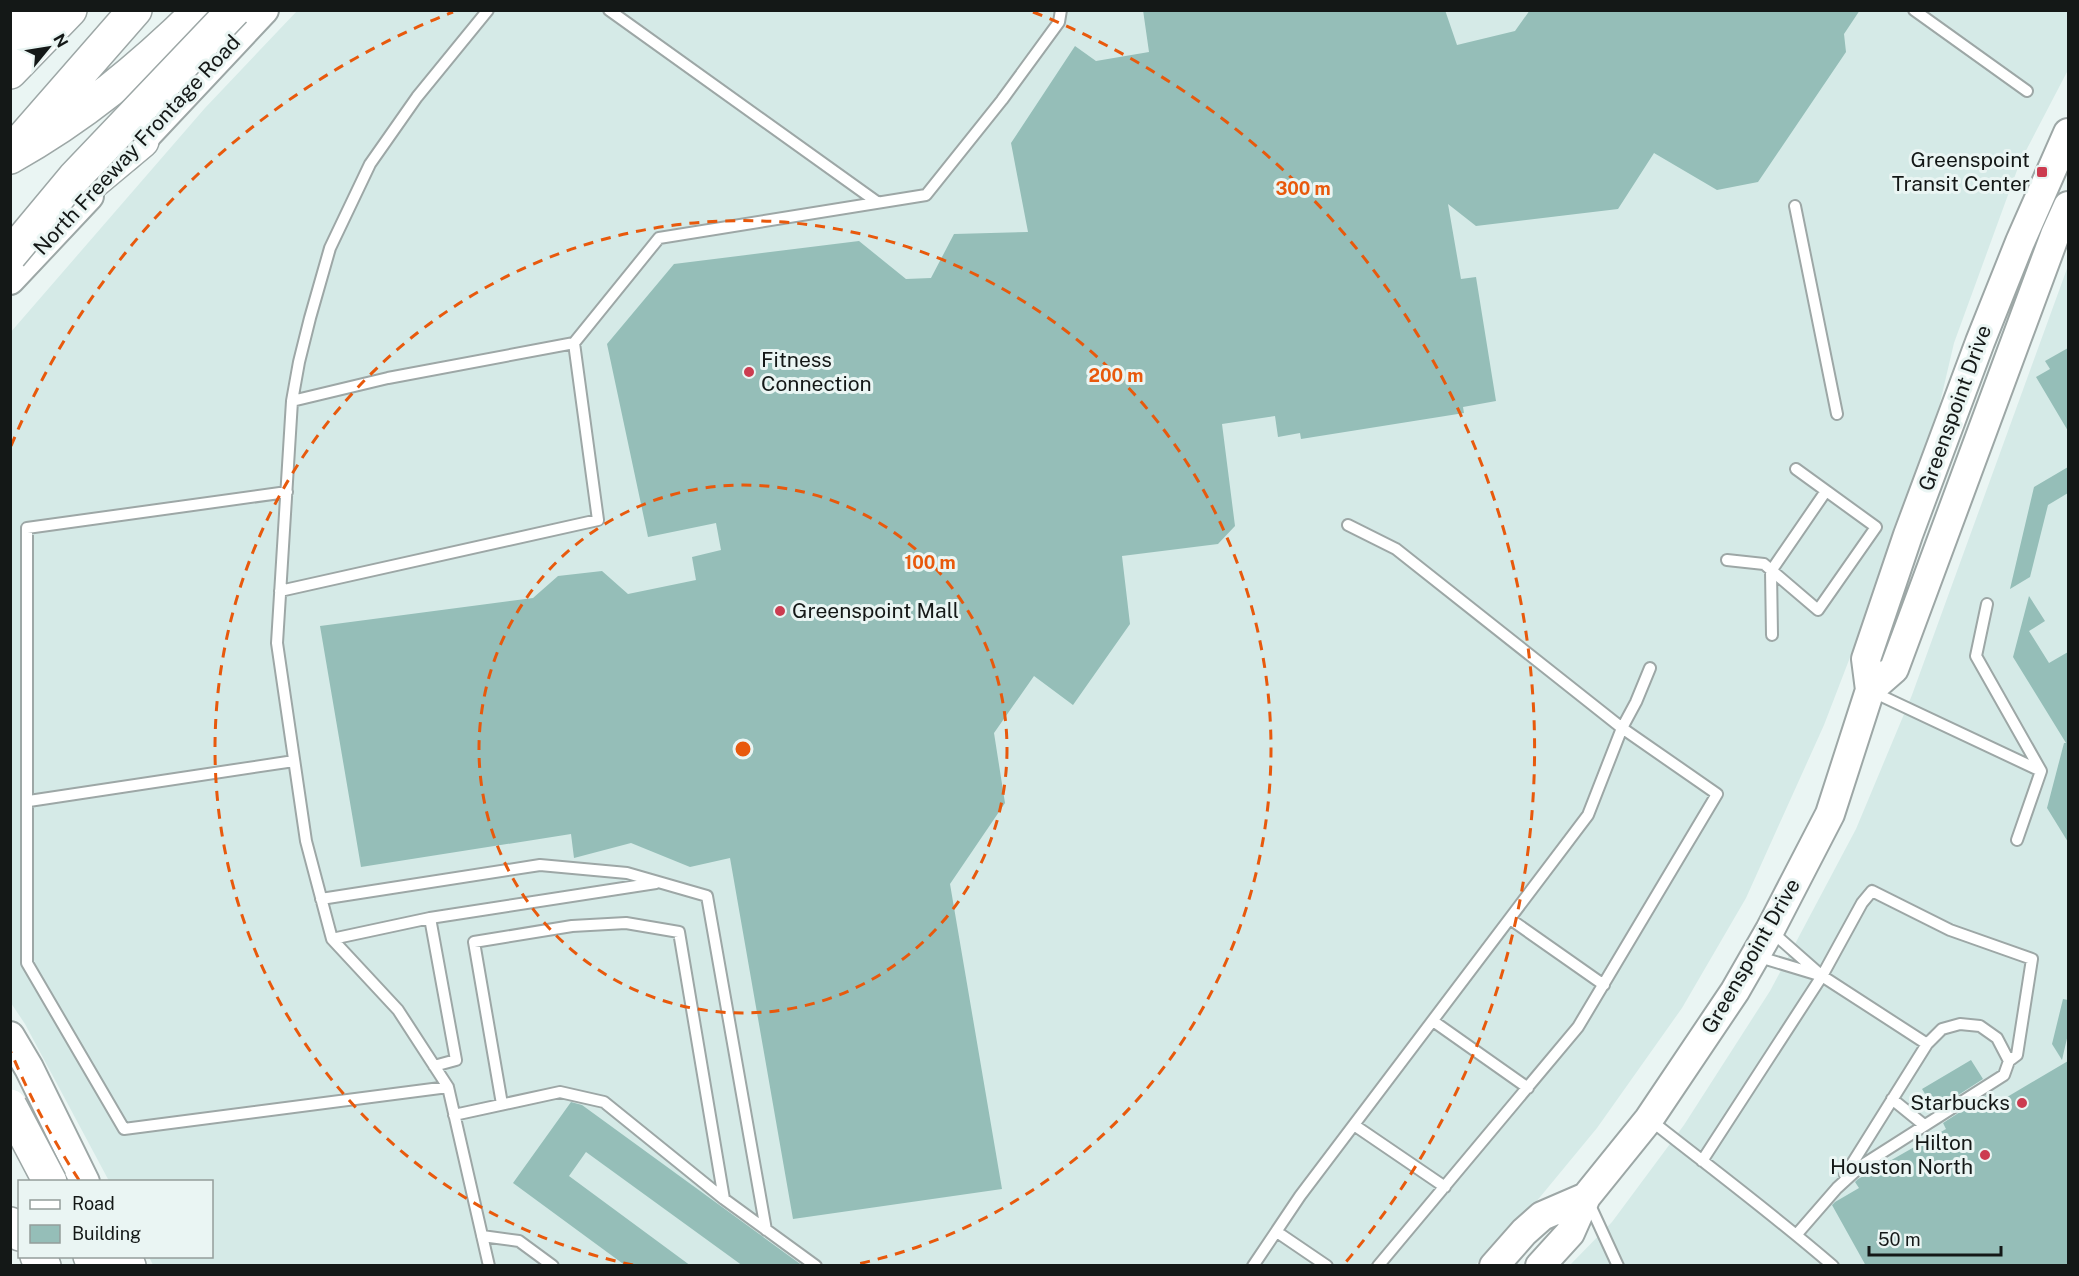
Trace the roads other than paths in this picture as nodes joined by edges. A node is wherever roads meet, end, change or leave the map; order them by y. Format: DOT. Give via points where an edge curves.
graph roads {
  1 [pos="34,10"];
  2 [pos="70,10"];
  3 [pos="135,10"];
  4 [pos="200,10"];
  5 [pos="234,10"];
  6 [pos="264,10"];
  7 [pos="488,10"];
  8 [pos="609,10"];
  9 [pos="1061,10"];
  10 [pos="1914,10"];
  11 [pos="10,34"];
  12 [pos="10,72"];
  13 [pos="2028,91"];
  14 [pos="2068,133"];
  15 [pos="142,141"];
  16 [pos="10,154"];
  17 [pos="878,202"];
  18 [pos="1795,206"];
  19 [pos="2068,206"];
  20 [pos="10,250"];
  21 [pos="10,255"];
  22 [pos="10,280"];
  23 [pos="574,343"];
  24 [pos="292,401"];
  25 [pos="1837,414"];
  26 [pos="1796,469"];
  27 [pos="1826,490"];
  28 [pos="287,492"];
  29 [pos="1348,525"];
  30 [pos="1728,561"];
  31 [pos="1771,571"];
  32 [pos="280,591"];
  33 [pos="1987,604"];
  34 [pos="1772,634"];
  35 [pos="1650,668"];
  36 [pos="1870,690"];
  37 [pos="1622,728"];
  38 [pos="294,761"];
  39 [pos="2041,771"];
  40 [pos="29,801"];
  41 [pos="2017,840"];
  42 [pos="659,882"];
  43 [pos="321,899"];
  44 [pos="430,918"];
  45 [pos="1510,919"];
  46 [pos="1770,930"];
  47 [pos="332,939"];
  48 [pos="1755,956"];
  49 [pos="1822,976"];
  50 [pos="1604,985"];
  51 [pos="1432,1021"];
  52 [pos="10,1036"];
  53 [pos="1927,1044"];
  54 [pos="2009,1061"];
  55 [pos="434,1066"];
  56 [pos="448,1087"];
  57 [pos="1528,1088"];
  58 [pos="1892,1099"];
  59 [pos="502,1104"];
  60 [pos="10,1106"];
  61 [pos="454,1115"];
  62 [pos="1649,1119"];
  63 [pos="10,1120"];
  64 [pos="1354,1125"];
  65 [pos="1924,1125"];
  66 [pos="1702,1161"];
  67 [pos="49,1180"];
  68 [pos="59,1180"];
  69 [pos="85,1180"];
  70 [pos="1445,1187"];
  71 [pos="1837,1188"];
  72 [pos="1586,1197"];
  73 [pos="724,1199"];
  74 [pos="766,1230"];
  75 [pos="1277,1232"];
  76 [pos="1797,1234"];
  77 [pos="482,1236"];
  78 [pos="489,1266"];
  79 [pos="553,1266"];
  80 [pos="816,1266"];
  81 [pos="1253,1266"];
  82 [pos="1327,1266"];
  83 [pos="1378,1266"];
  84 [pos="1494,1266"];
  85 [pos="1540,1266"];
  86 [pos="1618,1266"];
  87 [pos="1833,1266"];
  1 -- 11 [label="highway"];
  2 -- 12 [label="highway"];
  3 -- 16 [label="highway"];
  4 -- 16 [label="highway" via="111,91 67,123"];
  5 -- 21 [label="highway, bridge" via="74,178"];
  6 -- 15 [label="street, North Freeway Frontage Road"];
  7 -- 24 [label="lane" via="417,97 370,164 330,248"];
  8 -- 17 [label="lane"];
  9 -- 17 [label="lane" via="1059,21 1008,91 926,195"];
  10 -- 13 [label="lane"];
  14 -- 36 [label="street, Greenspoint Drive" via="1980,342 1908,535 1866,659"];
  15 -- 20 [label="highway"];
  15 -- 22 [label="street, North Freeway Frontage Road"];
  17 -- 23 [label="lane" via="659,238"];
  18 -- 25 [label="lane"];
  19 -- 36 [label="street, Greenspoint Drive" via="1894,669"];
  23 -- 24 [label="lane" via="388,378"];
  23 -- 32 [label="lane" via="598,520"];
  24 -- 28 [label="lane"];
  26 -- 27 [label="lane"];
  27 -- 31 [label="lane"];
  27 -- 31 [label="lane" via="1876,526 1818,610"];
  28 -- 32 [label="lane"];
  28 -- 40 [label="lane" via="27,528"];
  29 -- 37 [label="lane" via="1396,549"];
  30 -- 31 [label="lane" via="1764,564"];
  31 -- 34 [label="lane"];
  32 -- 38 [label="lane" via="277,643"];
  33 -- 39 [label="lane" via="1976,656"];
  35 -- 37 [label="lane"];
  36 -- 39 [label="lane"];
  36 -- 46 [label="street, Greenspoint Drive" via="1830,814"];
  37 -- 45 [label="lane" via="1588,815"];
  37 -- 50 [label="lane" via="1717,794"];
  38 -- 40 [label="lane"];
  38 -- 43 [label="lane" via="306,841"];
  39 -- 41 [label="lane"];
  40 -- 56 [label="lane" via="27,963 124,1129"];
  42 -- 43 [label="lane" via="627,873 540,865"];
  42 -- 44 [label="lane"];
  42 -- 74 [label="lane" via="707,896"];
  43 -- 47 [label="lane"];
  44 -- 47 [label="lane"];
  44 -- 55 [label="lane" via="456,1060"];
  45 -- 50 [label="lane"];
  45 -- 51 [label="lane"];
  46 -- 48 [label="street, Greenspoint Drive"];
  46 -- 49 [label="lane"];
  47 -- 55 [label="lane" via="398,1010"];
  48 -- 49 [label="lane"];
  48 -- 62 [label="street, Greenspoint Drive"];
  49 -- 53 [label="lane"];
  49 -- 54 [label="lane" via="1872,891 1950,930 2032,959 2017,1055"];
  49 -- 66 [label="lane"];
  50 -- 57 [label="lane" via="1578,1027"];
  51 -- 57 [label="lane"];
  51 -- 64 [label="lane"];
  52 -- 69 [label="street"];
  53 -- 54 [label="lane" via="1942,1029 1960,1024 1980,1026 1997,1038"];
  53 -- 58 [label="lane"];
  54 -- 65 [label="lane" via="2004,1075"];
  55 -- 56 [label="lane"];
  56 -- 61 [label="lane"];
  57 -- 70 [label="lane"];
  58 -- 65 [label="lane"];
  58 -- 71 [label="lane"];
  59 -- 61 [label="lane"];
  59 -- 73 [label="lane" via="560,1092 604,1102"];
  59 -- 73 [label="lane" via="474,942 572,926 626,923 679,932"];
  60 -- 67 [label="highway, bridge"];
  61 -- 77 [label="lane"];
  62 -- 66 [label="lane"];
  62 -- 72 [label="street, Greenspoint Drive"];
  63 -- 68 [label="highway"];
  64 -- 70 [label="lane"];
  64 -- 75 [label="lane"];
  65 -- 71 [label="lane" via="1861,1166"];
  66 -- 76 [label="lane"];
  70 -- 83 [label="lane"];
  71 -- 76 [label="lane"];
  72 -- 84 [label="street, Greenspoint Drive" via="1542,1216"];
  72 -- 85 [label="street, Greenspoint Drive" via="1570,1233"];
  72 -- 86 [label="lane"];
  73 -- 74 [label="lane"];
  74 -- 80 [label="lane"];
  75 -- 81 [label="lane"];
  75 -- 82 [label="lane"];
  76 -- 87 [label="lane"];
  77 -- 78 [label="lane"];
  77 -- 79 [label="lane" via="519,1241"];
}
